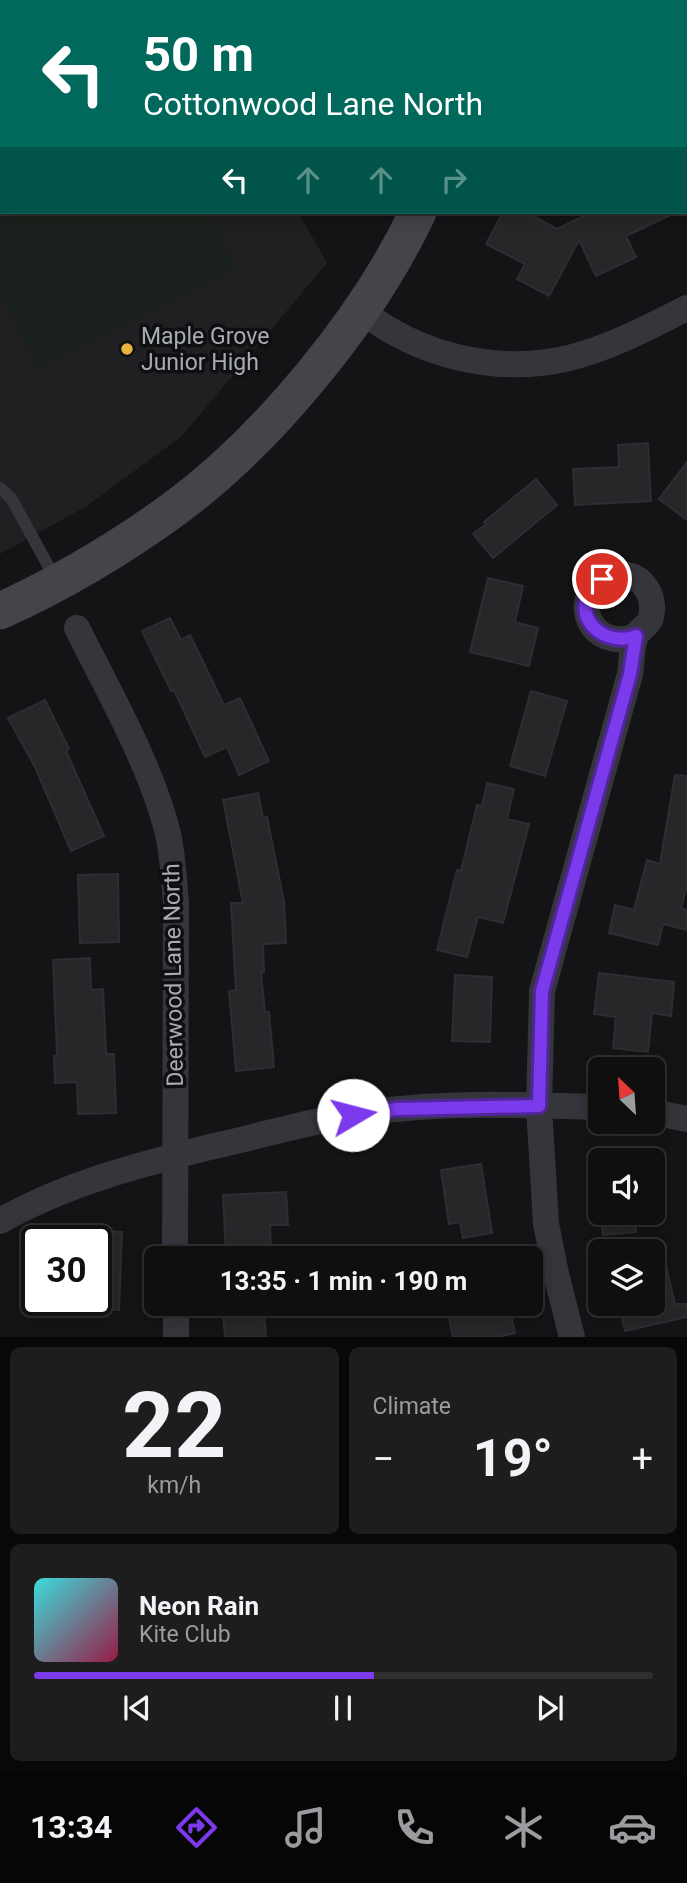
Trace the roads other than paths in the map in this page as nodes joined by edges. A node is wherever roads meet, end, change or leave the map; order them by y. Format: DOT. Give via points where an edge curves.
graph roads {
  1 [pos="417,214"];
  2 [pos="687,308"];
  3 [pos="362,311"];
  4 [pos="0,488"];
  5 [pos="58,583"];
  6 [pos="0,611"];
  7 [pos="77,628"];
  8 [pos="636,636"];
  9 [pos="539,1106"];
  10 [pos="588,1107"];
  11 [pos="665,1114"];
  12 [pos="687,1119"];
  13 [pos="175,1156"];
  14 [pos="0,1221"];
  15 [pos="176,1246"];
  16 [pos="176,1316"];
  17 [pos="176,1337"];
  18 [pos="572,1337"];
  1 -- 3 [label="street"];
  2 -- 3 [label="street" via="628,337 569,358 510,365 460,359 415,345"];
  3 -- 5 [label="street" via="244,448 176,508"];
  4 -- 5 [label="lane" via="11,498"];
  5 -- 6 [label="street"];
  7 -- 13 [label="street, Deerwood Lane North" via="144,766 168,833 176,903"];
  8 -- 9 [label="street" via="630,674 542,991"];
  9 -- 10 [label="street"];
  9 -- 13 [label="street" via="384,1111"];
  9 -- 18 [label="street" via="546,1224"];
  11 -- 12 [label="street"];
  13 -- 14 [label="street" via="68,1189"];
  13 -- 15 [label="street, Deerwood Lane North"];
  16 -- 17 [label="street"];
}
